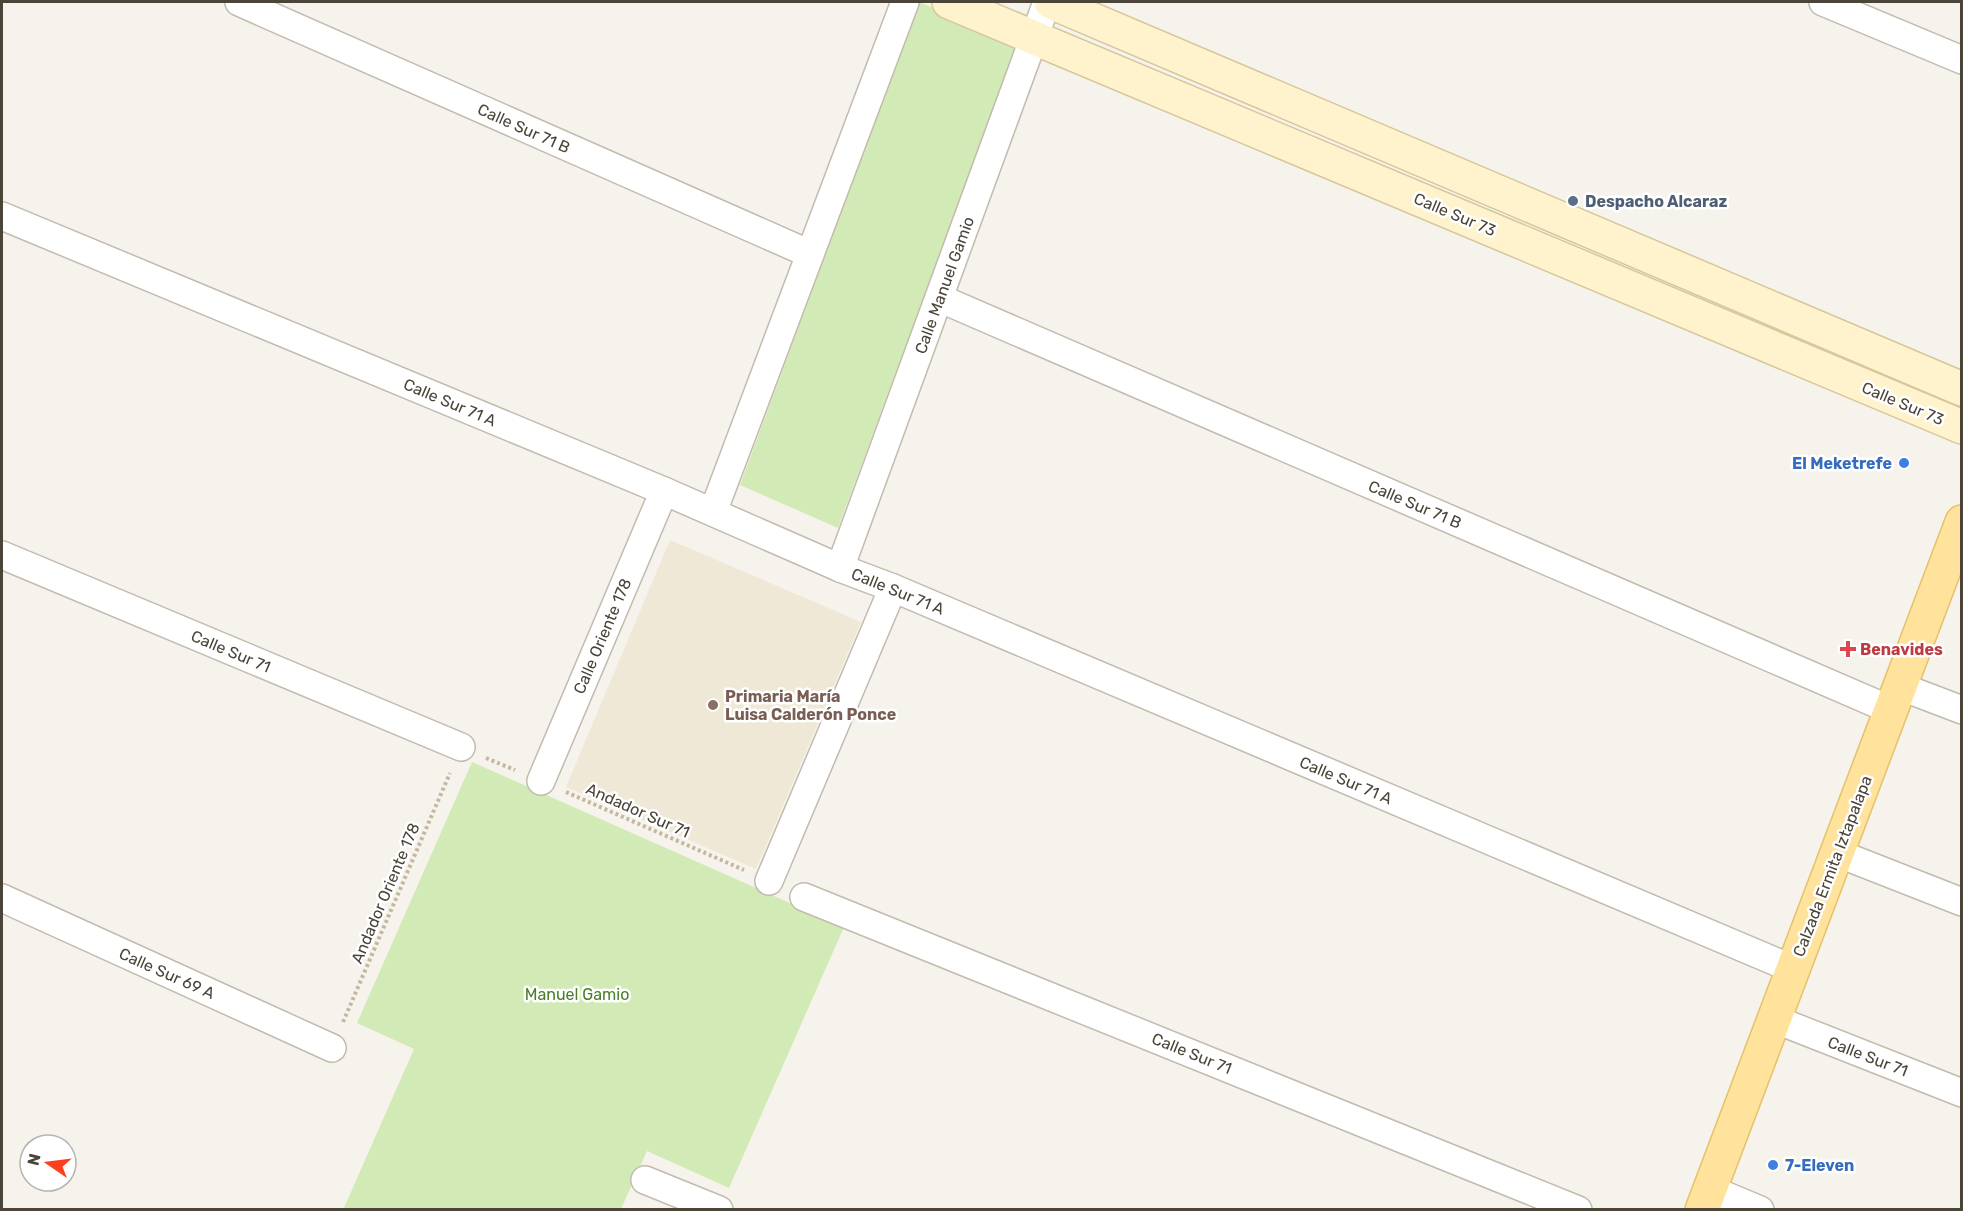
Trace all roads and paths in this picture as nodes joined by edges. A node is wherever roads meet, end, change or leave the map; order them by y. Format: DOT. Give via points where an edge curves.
graph roads {
  1 [pos="239,2"];
  2 [pos="905,2"];
  3 [pos="949,2"];
  4 [pos="1049,2"];
  5 [pos="1823,2"];
  6 [pos="1034,37"];
  7 [pos="1962,60"];
  8 [pos="2,216"];
  9 [pos="810,254"];
  10 [pos="939,298"];
  11 [pos="1962,389"];
  12 [pos="1962,427"];
  13 [pos="664,491"];
  14 [pos="713,512"];
  15 [pos="1962,522"];
  16 [pos="2,555"];
  17 [pos="840,568"];
  18 [pos="893,588"];
  19 [pos="1895,698"];
  20 [pos="1962,710"];
  21 [pos="461,747"];
  22 [pos="541,781"];
  23 [pos="1837,853"];
  24 [pos="769,881"];
  25 [pos="804,897"];
  26 [pos="2,898"];
  27 [pos="1962,902"];
  28 [pos="1793,969"];
  29 [pos="1774,1019"];
  30 [pos="332,1048"];
  31 [pos="1962,1093"];
  32 [pos="645,1180"];
  33 [pos="1706,1199"];
  34 [pos="719,1209"];
  35 [pos="1578,1209"];
  36 [pos="1760,1209"];
  1 -- 9 [label="street, Calle Sur 71 B"];
  2 -- 9 [label="street"];
  3 -- 6 [label="street, Calle Sur 73"];
  4 -- 6 [label="street, Calle Manuel Gamio"];
  4 -- 11 [label="street"];
  5 -- 7 [label="street"];
  6 -- 10 [label="street, Calle Manuel Gamio"];
  6 -- 12 [label="street, Calle Sur 73"];
  8 -- 13 [label="street, Calle Sur 71 A"];
  9 -- 14 [label="street"];
  10 -- 17 [label="street, Calle Manuel Gamio"];
  10 -- 19 [label="street, Calle Sur 71 B"];
  13 -- 14 [label="street, Calle Sur 71 A"];
  13 -- 22 [label="street, Calle Oriente 178"];
  14 -- 17 [label="street, Calle Sur 71 A"];
  15 -- 19 [label="main road, Calzada Ermita Iztapalapa"];
  16 -- 21 [label="street, Calle Sur 71"];
  17 -- 18 [label="street, Calle Sur 71 A"];
  18 -- 24 [label="street"];
  18 -- 28 [label="street, Calle Sur 71 A"];
  19 -- 20 [label="street, Calle Sur 71 B"];
  19 -- 23 [label="main road, Calzada Ermita Iztapalapa"];
  21 -- 22 [label="path, Andador Sur 71"];
  21 -- 30 [label="path, Andador Oriente 178"];
  22 -- 24 [label="path, Andador Sur 71"];
  23 -- 27 [label="street"];
  23 -- 28 [label="main road, Calzada Ermita Iztapalapa"];
  25 -- 35 [label="street, Calle Sur 71"];
  26 -- 30 [label="street, Calle Sur 69 A"];
  28 -- 29 [label="main road, Calzada Ermita Iztapalapa"];
  29 -- 31 [label="street, Calle Sur 71"];
  29 -- 33 [label="main road, Calzada Ermita Iztapalapa"];
  32 -- 34 [label="street"];
  33 -- 36 [label="street"];
}
